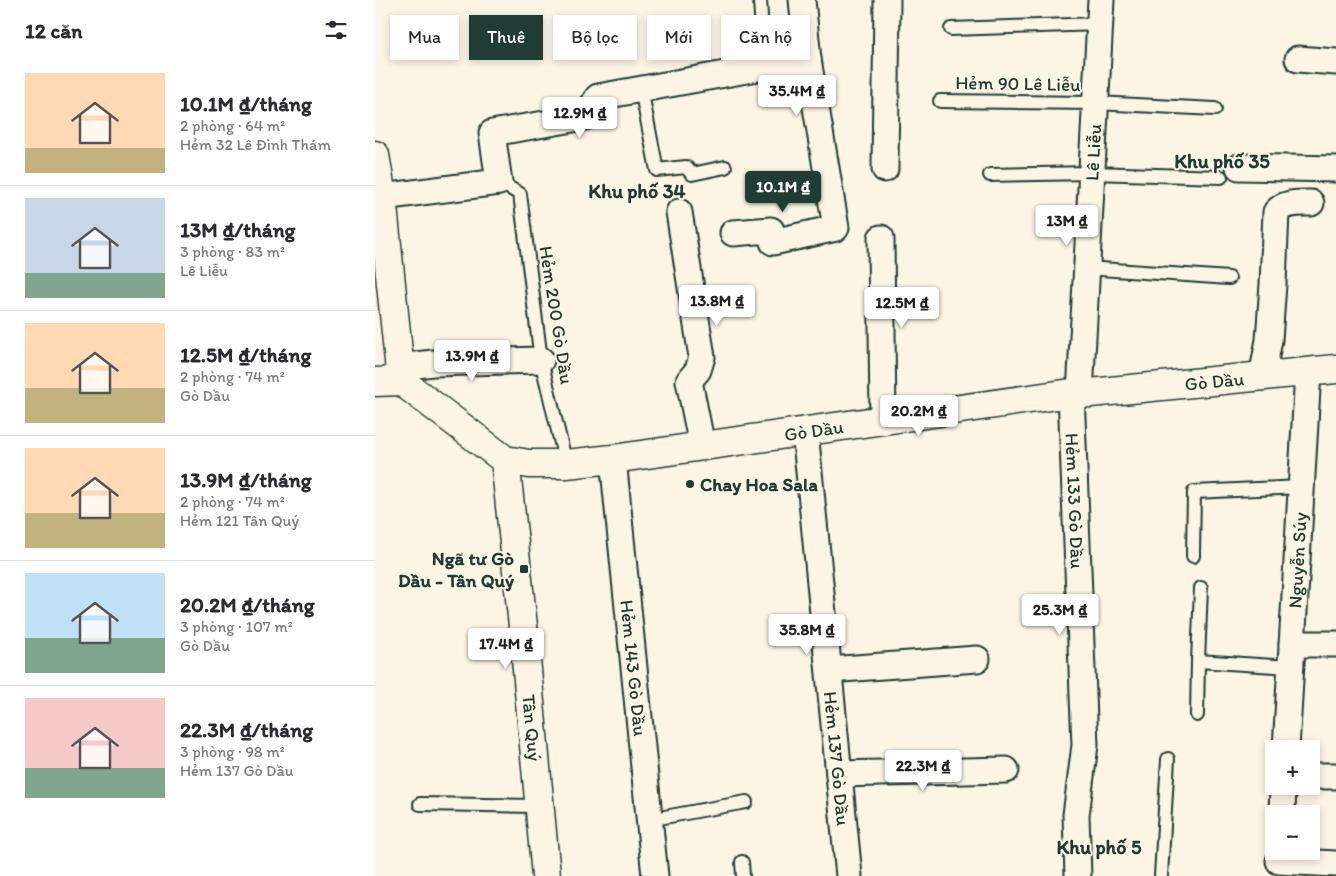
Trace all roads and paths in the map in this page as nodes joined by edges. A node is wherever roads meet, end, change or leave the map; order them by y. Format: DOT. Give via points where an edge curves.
graph roads {
  1 [pos="760,0"];
  2 [pos="803,0"];
  3 [pos="887,0"];
  4 [pos="1101,12"];
  5 [pos="761,15"];
  6 [pos="804,15"];
  7 [pos="951,29"];
  8 [pos="1298,59"];
  9 [pos="802,60"];
  10 [pos="808,60"];
  11 [pos="1336,62"];
  12 [pos="641,89"];
  13 [pos="940,101"];
  14 [pos="1096,103"];
  15 [pos="1215,109"];
  16 [pos="375,156"];
  17 [pos="725,167"];
  18 [pos="885,169"];
  19 [pos="1336,169"];
  20 [pos="1230,172"];
  21 [pos="1092,173"];
  22 [pos="990,174"];
  23 [pos="499,182"];
  24 [pos="381,197"];
  25 [pos="1311,203"];
  26 [pos="679,212"];
  27 [pos="733,233"];
  28 [pos="881,238"];
  29 [pos="1086,268"];
  30 [pos="1229,278"];
  31 [pos="541,360"];
  32 [pos="1336,370"];
  33 [pos="1308,372"];
  34 [pos="1262,376"];
  35 [pos="392,377"];
  36 [pos="1075,394"];
  37 [pos="883,420"];
  38 [pos="805,431"];
  39 [pos="702,446"];
  40 [pos="613,459"];
  41 [pos="505,460"];
  42 [pos="566,464"];
  43 [pos="1301,487"];
  44 [pos="1193,556"];
  45 [pos="1201,588"];
  46 [pos="1336,644"];
  47 [pos="1291,655"];
  48 [pos="977,659"];
  49 [pos="1198,661"];
  50 [pos="829,670"];
  51 [pos="1197,715"];
  52 [pos="1286,740"];
  53 [pos="1168,759"];
  54 [pos="1006,770"];
  55 [pos="839,774"];
  56 [pos="1320,776"];
  57 [pos="1336,776"];
  58 [pos="747,802"];
  59 [pos="420,804"];
  60 [pos="539,806"];
  61 [pos="648,820"];
  62 [pos="742,862"];
  63 [pos="1279,863"];
  64 [pos="1336,864"];
  65 [pos="546,876"];
  66 [pos="655,876"];
  67 [pos="743,876"];
  68 [pos="849,876"];
  69 [pos="1078,876"];
  70 [pos="1161,876"];
  1 -- 5 [label="lane"];
  2 -- 6 [label="street"];
  3 -- 18 [label="street"];
  4 -- 7 [label="lane"];
  4 -- 14 [label="street, Lê Liễu"];
  8 -- 11 [label="street"];
  9 -- 12 [label="street"];
  10 -- 27 [label="street" via="836,228 773,242 771,230"];
  12 -- 17 [label="lane" via="657,170 686,167 692,174"];
  12 -- 23 [label="street" via="597,97 585,118 492,133"];
  13 -- 14 [label="lane, Hẻm 90 Lê Liễu"];
  14 -- 15 [label="lane, Hẻm 90 Lê Liễu"];
  14 -- 21 [label="street, Lê Liễu"];
  16 -- 24 [label="street"];
  19 -- 20 [label="street"];
  20 -- 21 [label="lane"];
  21 -- 22 [label="lane"];
  21 -- 29 [label="street, Lê Liễu"];
  23 -- 24 [label="street"];
  23 -- 31 [label="lane, Hẻm 200 Gò Dầu" via="520,194"];
  24 -- 35 [label="street"];
  25 -- 34 [label="street" via="1287,205 1276,212 1269,340"];
  26 -- 39 [label="street" via="702,357 698,370 689,380"];
  28 -- 37 [label="street"];
  29 -- 30 [label="lane"];
  29 -- 36 [label="street, Lê Liễu"];
  31 -- 35 [label="street" via="433,363"];
  31 -- 42 [label="lane, Hẻm 200 Gò Dầu"];
  32 -- 33 [label="street, Gò Dầu"];
  33 -- 34 [label="street, Gò Dầu"];
  33 -- 43 [label="street, Nguyễn Súy"];
  34 -- 36 [label="street, Gò Dầu"];
  35 -- 41 [label="street, Gò Dầu"];
  36 -- 37 [label="street, Gò Dầu"];
  36 -- 69 [label="street, Hẻm 133 Gò Dầu" via="1085,745 1076,814"];
  37 -- 38 [label="street, Gò Dầu"];
  38 -- 39 [label="street, Gò Dầu"];
  38 -- 50 [label="street, Hẻm 137 Gò Dầu"];
  39 -- 40 [label="street, Gò Dầu"];
  40 -- 42 [label="street, Gò Dầu"];
  40 -- 61 [label="street, Hẻm 143 Gò Dầu"];
  41 -- 42 [label="street, Gò Dầu"];
  41 -- 60 [label="street, Tân Quý"];
  43 -- 44 [label="lane" via="1194,492"];
  43 -- 47 [label="street, Nguyễn Súy"];
  45 -- 49 [label="lane"];
  46 -- 47 [label="street"];
  47 -- 49 [label="lane"];
  47 -- 52 [label="street, Nguyễn Súy"];
  48 -- 50 [label="street"];
  49 -- 51 [label="lane"];
  50 -- 55 [label="street, Hẻm 137 Gò Dầu"];
  53 -- 70 [label="lane"];
  54 -- 55 [label="street"];
  55 -- 68 [label="street, Hẻm 137 Gò Dầu"];
  56 -- 57 [label="street"];
  58 -- 61 [label="lane"];
  59 -- 60 [label="lane"];
  60 -- 65 [label="street, Tân Quý"];
  61 -- 66 [label="street, Hẻm 143 Gò Dầu"];
  62 -- 67 [label="lane"];
  63 -- 64 [label="street"];
}
